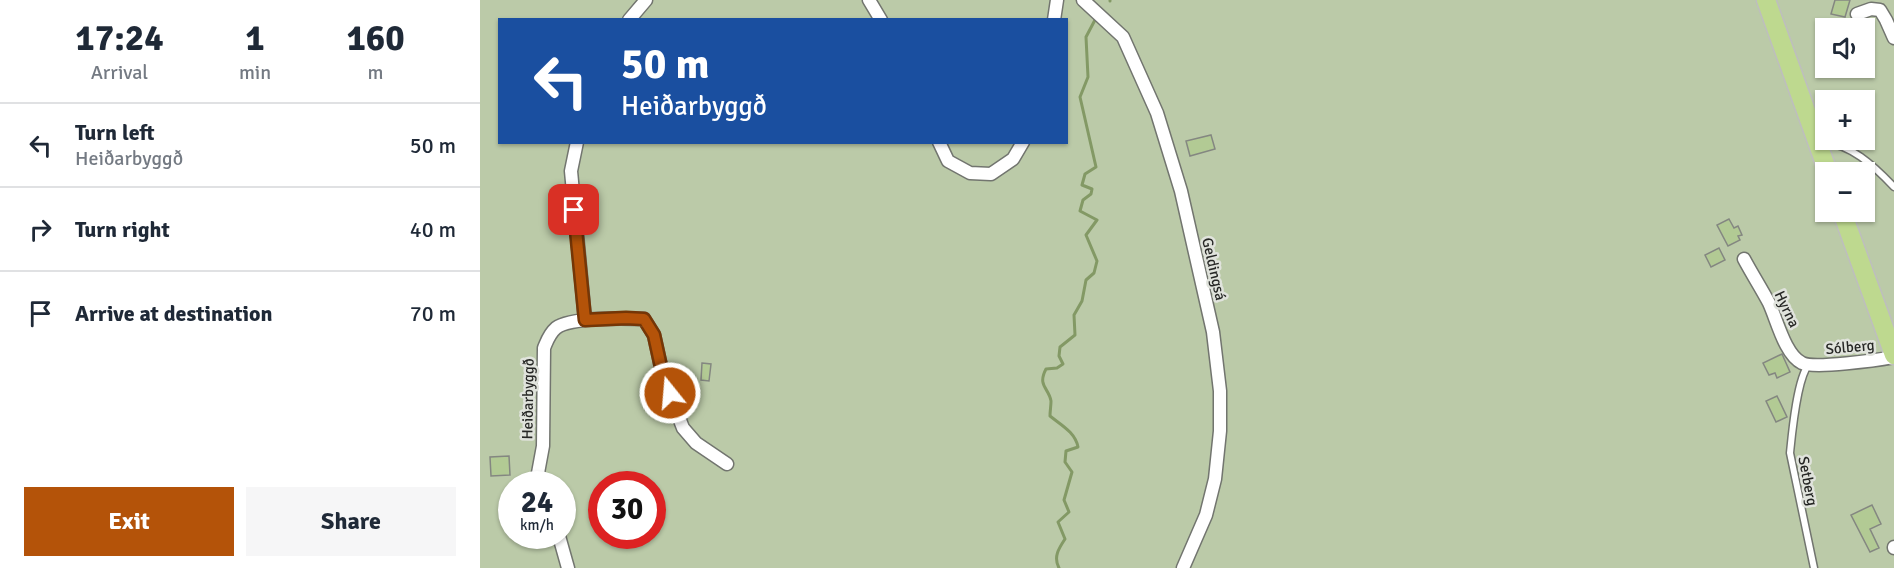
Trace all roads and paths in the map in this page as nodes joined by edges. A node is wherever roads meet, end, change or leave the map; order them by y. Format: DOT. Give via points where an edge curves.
graph roads {
  1 [pos="646,0"];
  2 [pos="869,0"];
  3 [pos="1057,0"];
  4 [pos="1083,0"];
  5 [pos="1766,0"];
  6 [pos="1878,5"];
  7 [pos="1857,14"];
  8 [pos="631,18"];
  9 [pos="879,18"];
  10 [pos="1054,18"];
  11 [pos="1894,20"];
  12 [pos="1894,38"];
  13 [pos="1815,136"];
  14 [pos="577,144"];
  15 [pos="940,144"];
  16 [pos="1022,144"];
  17 [pos="1850,150"];
  18 [pos="1894,187"];
  19 [pos="1846,222"];
  20 [pos="1744,259"];
  21 [pos="585,320"];
  22 [pos="1894,356"];
  23 [pos="1809,364"];
  24 [pos="727,464"];
  25 [pos="538,471"];
  26 [pos="563,549"];
  27 [pos="568,568"];
  28 [pos="1183,568"];
  29 [pos="1814,568"];
  1 -- 8 [label="street"];
  2 -- 9 [label="street"];
  3 -- 10 [label="street"];
  4 -- 28 [label="street, Geldingsá" via="1123,37 1157,113 1181,191 1213,332 1221,430 1215,479 1206,515"];
  5 -- 13 [label="main road"];
  6 -- 7 [label="street"];
  6 -- 11 [label="street"];
  6 -- 12 [label="street"];
  14 -- 21 [label="street" via="571,171"];
  15 -- 16 [label="street" via="948,161 970,173 991,174 1013,159"];
  17 -- 18 [label="lane" via="1876,167"];
  19 -- 22 [label="main road"];
  20 -- 23 [label="street, Hyrna" via="1785,342 1794,356"];
  21 -- 24 [label="street, Heiðarbyggð" via="644,319 654,335 663,376 682,428"];
  21 -- 25 [label="street, Heiðarbyggð" via="558,326 544,348 543,446"];
  22 -- 23 [label="street, Sólberg" via="1874,361"];
  23 -- 29 [label="lane, Setberg" via="1802,379 1790,453"];
  26 -- 27 [label="street"];
}
